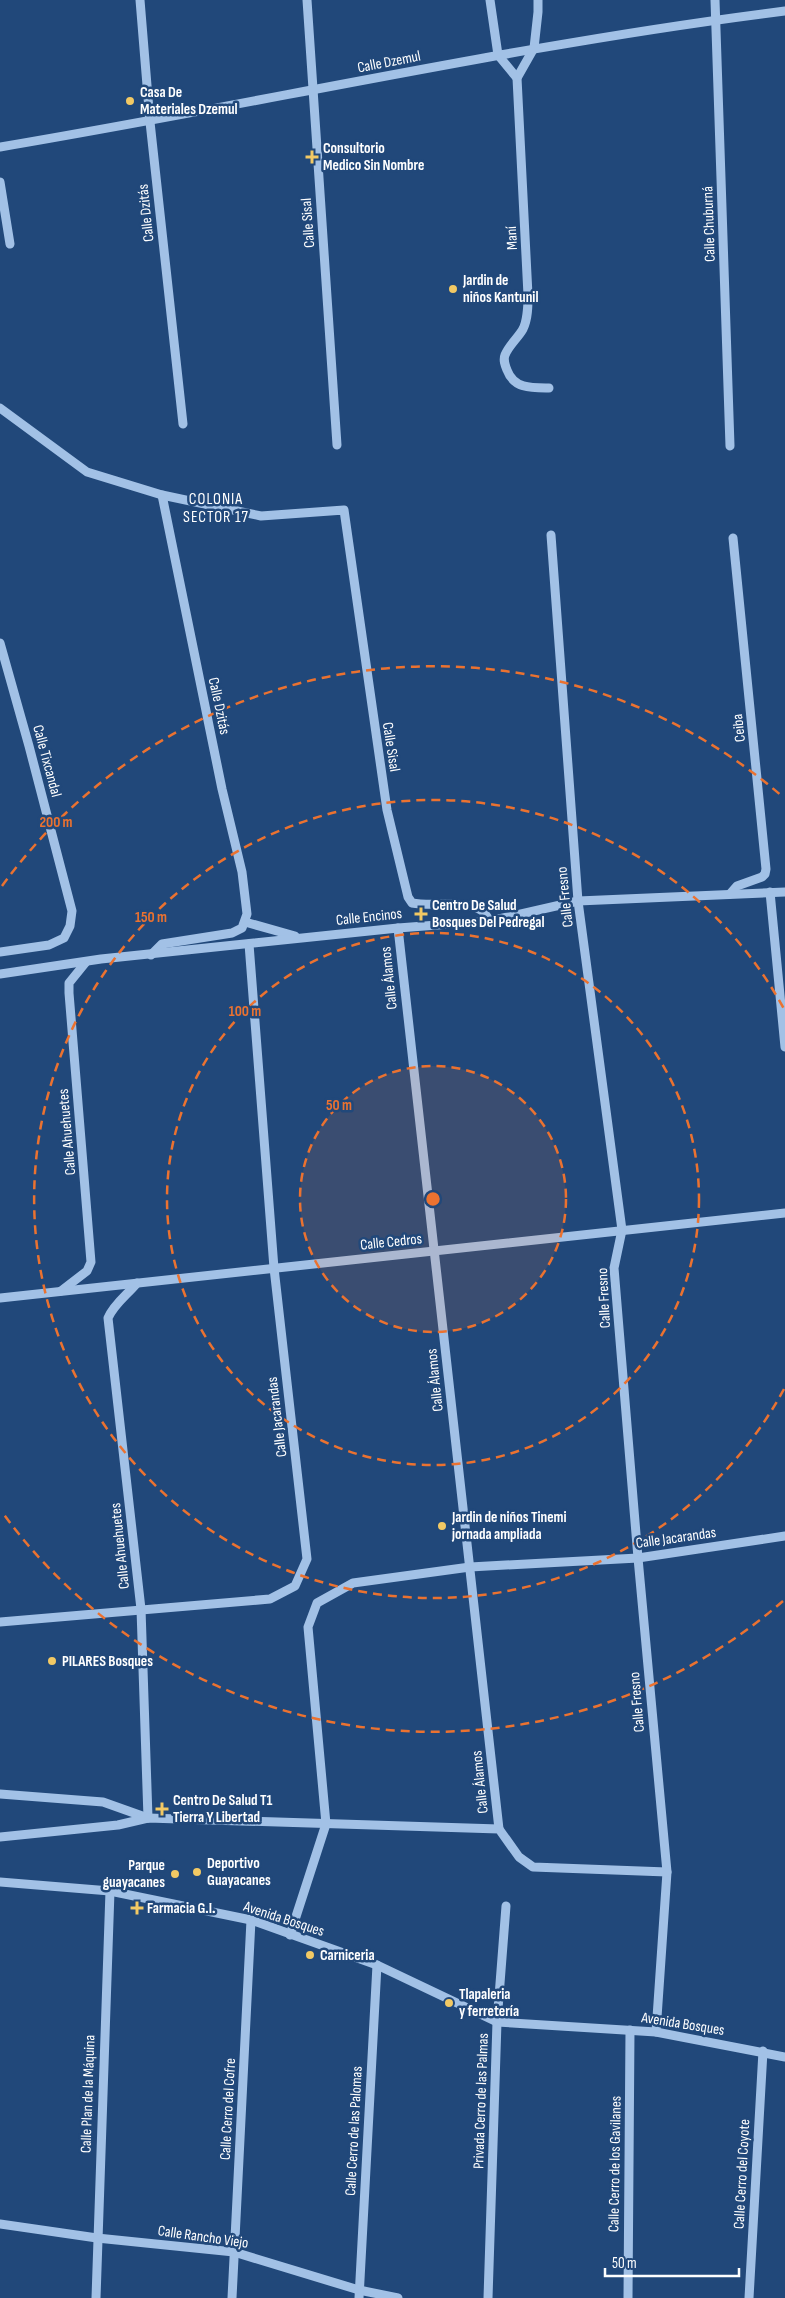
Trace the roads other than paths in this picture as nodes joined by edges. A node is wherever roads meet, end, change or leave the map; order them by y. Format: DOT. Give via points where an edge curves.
graph roads {
  1 [pos="140,0"];
  2 [pos="307,0"];
  3 [pos="490,0"];
  4 [pos="538,0"];
  5 [pos="715,0"];
  6 [pos="785,11"];
  7 [pos="717,19"];
  8 [pos="534,48"];
  9 [pos="498,56"];
  10 [pos="517,78"];
  11 [pos="313,90"];
  12 [pos="150,122"];
  13 [pos="0,147"];
  14 [pos="0,182"];
  15 [pos="10,244"];
  16 [pos="549,388"];
  17 [pos="0,408"];
  18 [pos="183,424"];
  19 [pos="337,445"];
  20 [pos="730,446"];
  21 [pos="162,495"];
  22 [pos="551,535"];
  23 [pos="733,538"];
  24 [pos="0,643"];
  25 [pos="770,892"];
  26 [pos="785,892"];
  27 [pos="730,894"];
  28 [pos="578,901"];
  29 [pos="490,921"];
  30 [pos="245,922"];
  31 [pos="398,928"];
  32 [pos="302,938"];
  33 [pos="249,944"];
  34 [pos="0,952"];
  35 [pos="152,955"];
  36 [pos="86,962"];
  37 [pos="0,974"];
  38 [pos="785,1047"];
  39 [pos="785,1213"];
  40 [pos="622,1230"];
  41 [pos="434,1251"];
  42 [pos="274,1268"];
  43 [pos="137,1283"];
  44 [pos="61,1291"];
  45 [pos="0,1298"];
  46 [pos="785,1536"];
  47 [pos="638,1558"];
  48 [pos="470,1567"];
  49 [pos="140,1609"];
  50 [pos="0,1622"];
  51 [pos="0,1794"];
  52 [pos="148,1818"];
  53 [pos="326,1824"];
  54 [pos="500,1829"];
  55 [pos="0,1837"];
  56 [pos="667,1872"];
  57 [pos="0,1882"];
  58 [pos="110,1891"];
  59 [pos="506,1906"];
  60 [pos="251,1920"];
  61 [pos="290,1935"];
  62 [pos="377,1965"];
  63 [pos="497,2022"];
  64 [pos="630,2030"];
  65 [pos="656,2032"];
  66 [pos="763,2051"];
  67 [pos="785,2057"];
  68 [pos="0,2224"];
  69 [pos="97,2238"];
  70 [pos="234,2252"];
  71 [pos="359,2294"];
  72 [pos="96,2298"];
  73 [pos="232,2298"];
  74 [pos="398,2298"];
  75 [pos="488,2298"];
  76 [pos="628,2298"];
  77 [pos="749,2298"];
  1 -- 12 [label="street, Calle Dzitás"];
  2 -- 11 [label="street, Calle Sisal"];
  3 -- 9 [label="street"];
  4 -- 8 [label="street"];
  5 -- 7 [label="street, Calle Chuburná"];
  6 -- 7 [label="street, Calle Dzemul"];
  7 -- 8 [label="street, Calle Dzemul"];
  7 -- 20 [label="street, Calle Chuburná"];
  8 -- 9 [label="street, Calle Dzemul"];
  8 -- 10 [label="street"];
  9 -- 10 [label="street"];
  9 -- 11 [label="street, Calle Dzemul"];
  10 -- 16 [label="street, Maní" via="528,295 523,329 504,356 504,363 509,376 519,385"];
  11 -- 12 [label="street, Calle Dzemul"];
  11 -- 19 [label="street, Calle Sisal"];
  12 -- 13 [label="street, Calle Dzemul"];
  12 -- 18 [label="street, Calle Dzitás"];
  14 -- 15 [label="street"];
  17 -- 21 [label="street" via="87,472"];
  21 -- 29 [label="street, Calle Sisal" via="261,516 344,510 387,810 408,897 412,903 422,905 471,906 482,910"];
  21 -- 30 [label="street, Calle Dzitás" via="242,872 248,914"];
  22 -- 28 [label="street, Calle Fresno"];
  23 -- 27 [label="street, Ceiba" via="766,869 765,874 737,886"];
  24 -- 34 [label="street, Calle Tixcandal" via="72,911 64,938 49,945"];
  25 -- 26 [label="street, Calle Encinos"];
  25 -- 27 [label="street, Calle Encinos"];
  25 -- 38 [label="street"];
  27 -- 28 [label="street, Calle Encinos"];
  28 -- 29 [label="street, Calle Encinos"];
  28 -- 40 [label="street, Calle Fresno"];
  29 -- 31 [label="street, Calle Encinos"];
  30 -- 32 [label="street"];
  30 -- 35 [label="street" via="242,928 232,933 162,944"];
  31 -- 32 [label="street, Calle Encinos"];
  31 -- 41 [label="street, Calle Álamos"];
  32 -- 33 [label="street, Calle Encinos"];
  33 -- 35 [label="street, Calle Encinos"];
  33 -- 42 [label="street, Calle Jacarandas"];
  35 -- 36 [label="street, Calle Encinos"];
  36 -- 37 [label="street, Calle Encinos"];
  36 -- 44 [label="street, Calle Ahuehuetes" via="69,983 69,993 91,1262 87,1271"];
  39 -- 40 [label="street, Calle Cedros"];
  40 -- 41 [label="street, Calle Cedros"];
  40 -- 47 [label="street, Calle Fresno" via="614,1268"];
  41 -- 42 [label="street, Calle Cedros"];
  41 -- 48 [label="street, Calle Álamos"];
  42 -- 43 [label="street, Calle Cedros"];
  42 -- 49 [label="street, Calle Jacarandas" via="307,1559 294,1586 270,1599"];
  43 -- 44 [label="street, Calle Cedros"];
  43 -- 49 [label="street, Calle Ahuehuetes" via="108,1318"];
  44 -- 45 [label="street, Calle Cedros"];
  46 -- 47 [label="street, Calle Jacarandas"];
  47 -- 48 [label="street, Calle Jacarandas"];
  47 -- 56 [label="street, Calle Fresno"];
  48 -- 53 [label="street, Calle Jacarandas" via="353,1583 318,1603 308,1628"];
  48 -- 54 [label="street, Calle Álamos"];
  49 -- 50 [label="street, Calle Jacarandas"];
  49 -- 52 [label="street, Calle Ahuehuetes"];
  51 -- 52 [label="street" via="103,1802"];
  52 -- 53 [label="street"];
  52 -- 55 [label="street" via="118,1825"];
  53 -- 54 [label="street"];
  53 -- 61 [label="street, Calle Jacarandas"];
  54 -- 56 [label="street" via="518,1856 533,1867"];
  56 -- 65 [label="street, Calle Fresno"];
  57 -- 58 [label="street, Avenida Bosques"];
  58 -- 60 [label="street, Avenida Bosques"];
  58 -- 69 [label="street, Calle Plan de la Máquina"];
  59 -- 63 [label="street, Privada Cerro de las Palmas"];
  60 -- 61 [label="street, Avenida Bosques"];
  60 -- 70 [label="street, Calle Cerro del Cofre"];
  61 -- 62 [label="street, Avenida Bosques"];
  62 -- 63 [label="street, Avenida Bosques"];
  62 -- 71 [label="street, Calle Cerro de las Palomas"];
  63 -- 64 [label="street, Avenida Bosques"];
  63 -- 75 [label="street, Privada Cerro de las Palmas"];
  64 -- 65 [label="street, Avenida Bosques"];
  64 -- 76 [label="street, Calle Cerro de los Gavilanes"];
  65 -- 66 [label="street, Avenida Bosques"];
  66 -- 67 [label="street, Avenida Bosques"];
  66 -- 77 [label="street, Calle Cerro del Coyote"];
  68 -- 69 [label="street, Calle Rancho Viejo"];
  69 -- 70 [label="street, Calle Rancho Viejo"];
  69 -- 72 [label="street, Calle Plan de la Máquina"];
  70 -- 71 [label="street, Calle Rancho Viejo"];
  70 -- 73 [label="street, Calle Cerro del Cofre"];
  71 -- 74 [label="street, Calle Rancho Viejo"];
}
